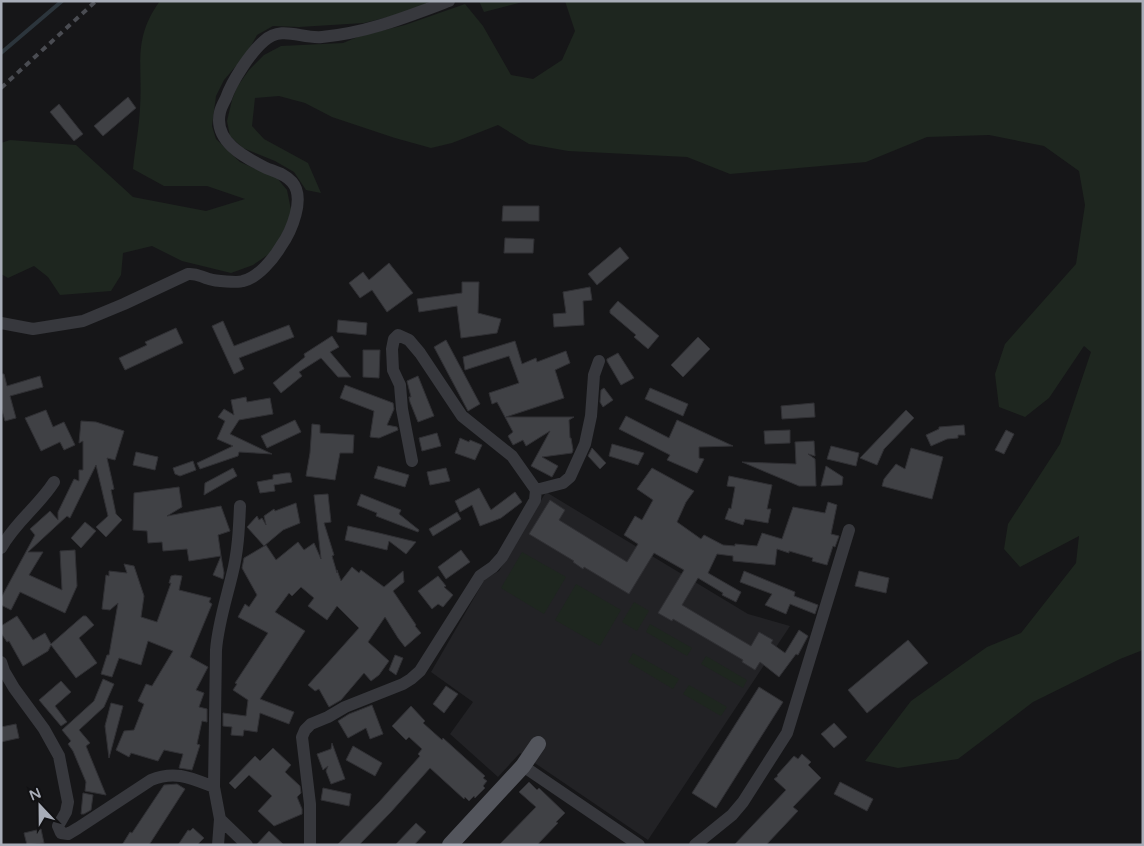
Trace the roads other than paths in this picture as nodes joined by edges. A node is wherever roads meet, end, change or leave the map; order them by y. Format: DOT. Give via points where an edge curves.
graph roads {
  1 [pos="449,1"];
  2 [pos="1,323"];
  3 [pos="599,361"];
  4 [pos="412,461"];
  5 [pos="54,482"];
  6 [pos="536,490"];
  7 [pos="240,506"];
  8 [pos="849,530"];
  9 [pos="1,548"];
  10 [pos="1,662"];
  11 [pos="538,744"];
  12 [pos="523,766"];
  13 [pos="214,787"];
  14 [pos="220,819"];
  15 [pos="218,845"];
  16 [pos="247,845"];
  17 [pos="310,845"];
  18 [pos="450,845"];
  19 [pos="639,845"];
  20 [pos="695,845"];
  1 -- 2 [label="street" via="380,27 320,37 282,32 264,41 238,73 220,112 224,139 237,151 283,175 294,184 298,197 290,232 274,258 259,272 243,282 210,280 195,273 188,274 83,321 32,329"];
  3 -- 6 [label="street" via="584,444 570,477 563,483"];
  4 -- 6 [label="street" via="400,385 394,370 392,349 398,335 409,340 420,353 462,416 512,456"];
  5 -- 9 [label="street" via="40,502 15,525"];
  6 -- 17 [label="street" via="535,500 502,557 480,576 420,671 403,684 345,707 310,724 305,730 302,737 310,804"];
  7 -- 13 [label="street" via="239,540 217,633"];
  8 -- 20 [label="street" via="787,733 743,802"];
  10 -- 13 [label="street" via="14,688 59,756 68,802 58,826 61,833 68,834 161,776 175,774"];
  11 -- 12 [label="main road"];
  12 -- 18 [label="main road"];
  12 -- 19 [label="street"];
  13 -- 14 [label="street"];
  14 -- 15 [label="street"];
  14 -- 16 [label="street"];
}
